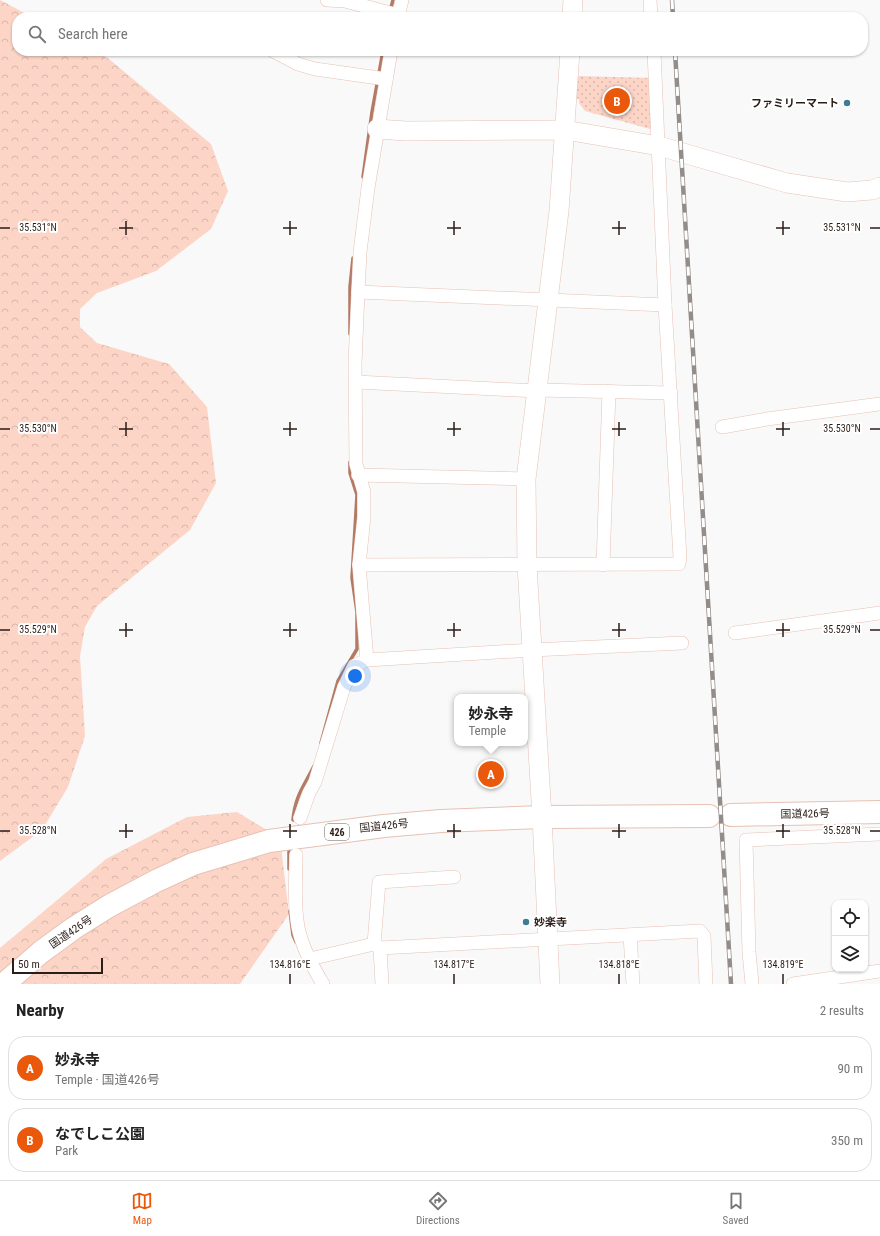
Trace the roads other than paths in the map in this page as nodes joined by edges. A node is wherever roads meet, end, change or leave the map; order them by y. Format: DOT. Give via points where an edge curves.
graph roads {
  1 [pos="327,0"];
  2 [pos="402,0"];
  3 [pos="572,0"];
  4 [pos="650,0"];
  5 [pos="384,12"];
  6 [pos="399,12"];
  7 [pos="572,12"];
  8 [pos="651,12"];
  9 [pos="283,56"];
  10 [pos="390,56"];
  11 [pos="570,56"];
  12 [pos="654,56"];
  13 [pos="386,79"];
  14 [pos="377,129"];
  15 [pos="565,130"];
  16 [pos="659,146"];
  17 [pos="880,187"];
  18 [pos="358,292"];
  19 [pos="549,300"];
  20 [pos="665,305"];
  21 [pos="356,382"];
  22 [pos="537,390"];
  23 [pos="610,391"];
  24 [pos="671,393"];
  25 [pos="880,404"];
  26 [pos="722,427"];
  27 [pos="358,475"];
  28 [pos="526,479"];
  29 [pos="360,565"];
  30 [pos="528,565"];
  31 [pos="603,565"];
  32 [pos="880,613"];
  33 [pos="735,633"];
  34 [pos="682,643"];
  35 [pos="532,650"];
  36 [pos="366,660"];
  37 [pos="880,812"];
  38 [pos="731,815"];
  39 [pos="709,816"];
  40 [pos="542,817"];
  41 [pos="300,818"];
  42 [pos="880,834"];
  43 [pos="296,855"];
  44 [pos="454,878"];
  45 [pos="630,935"];
  46 [pos="547,940"];
  47 [pos="377,946"];
  48 [pos="310,959"];
  49 [pos="880,971"];
  50 [pos="4,984"];
  51 [pos="323,984"];
  52 [pos="382,984"];
  53 [pos="550,984"];
  54 [pos="633,984"];
  55 [pos="706,984"];
  56 [pos="752,984"];
  57 [pos="793,984"];
  1 -- 5 [label="street" via="345,1"];
  2 -- 6 [label="street"];
  3 -- 7 [label="street"];
  4 -- 8 [label="street"];
  9 -- 13 [label="street" via="315,69"];
  10 -- 13 [label="street"];
  11 -- 15 [label="street"];
  12 -- 16 [label="street"];
  13 -- 14 [label="street"];
  14 -- 15 [label="street"];
  14 -- 18 [label="street" via="361,245"];
  15 -- 16 [label="street"];
  15 -- 19 [label="street"];
  16 -- 17 [label="street" via="787,183 847,192"];
  16 -- 20 [label="street"];
  18 -- 19 [label="street"];
  18 -- 21 [label="street"];
  19 -- 20 [label="street"];
  19 -- 22 [label="street"];
  20 -- 24 [label="street"];
  21 -- 22 [label="street"];
  21 -- 27 [label="street"];
  22 -- 23 [label="street"];
  22 -- 28 [label="street"];
  23 -- 24 [label="street"];
  23 -- 31 [label="street"];
  24 -- 31 [label="street" via="679,564"];
  25 -- 26 [label="street"];
  27 -- 28 [label="street"];
  27 -- 29 [label="street" via="364,492"];
  28 -- 30 [label="street"];
  29 -- 30 [label="street"];
  29 -- 36 [label="street"];
  30 -- 31 [label="street"];
  30 -- 35 [label="street"];
  32 -- 33 [label="street"];
  34 -- 35 [label="street"];
  35 -- 36 [label="street"];
  35 -- 40 [label="street"];
  36 -- 41 [label="street" via="354,666 344,687 315,782"];
  37 -- 38 [label="highway, 国道426号"];
  39 -- 40 [label="highway, 国道426号 / 426"];
  40 -- 46 [label="street"];
  40 -- 50 [label="highway, 国道426号 / 426" via="441,821 269,841 193,864 109,906 74,928"];
  42 -- 56 [label="street" via="746,840"];
  43 -- 48 [label="street" via="297,922"];
  44 -- 47 [label="street" via="378,882"];
  45 -- 46 [label="street"];
  45 -- 54 [label="street"];
  45 -- 55 [label="street" via="700,931 704,936"];
  46 -- 47 [label="street"];
  46 -- 53 [label="street"];
  47 -- 48 [label="street"];
  47 -- 52 [label="street"];
  48 -- 51 [label="street"];
  49 -- 57 [label="street"];
}
